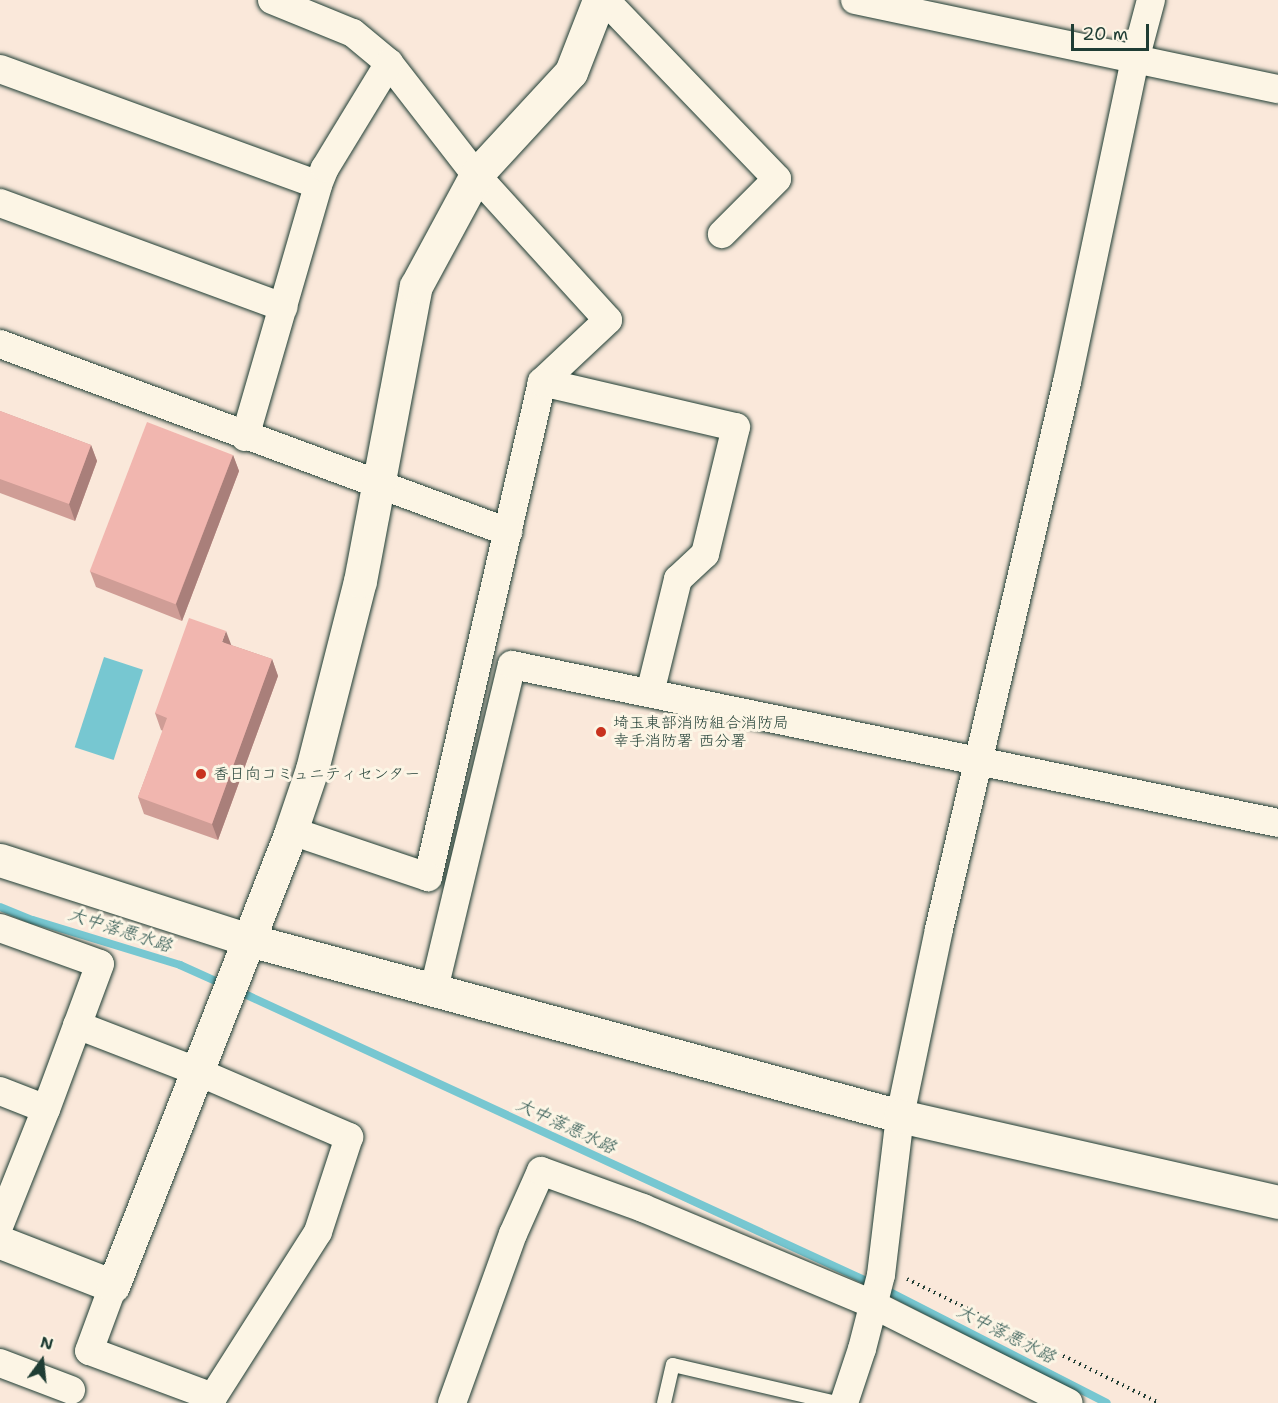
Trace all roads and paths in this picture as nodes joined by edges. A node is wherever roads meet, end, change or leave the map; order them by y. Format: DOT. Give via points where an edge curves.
graph roads {
  1 [pos="272,0"];
  2 [pos="599,0"];
  3 [pos="605,0"];
  4 [pos="855,0"];
  5 [pos="1151,0"];
  6 [pos="1135,60"];
  7 [pos="389,63"];
  8 [pos="0,69"];
  9 [pos="1278,89"];
  10 [pos="476,175"];
  11 [pos="318,185"];
  12 [pos="0,203"];
  13 [pos="722,234"];
  14 [pos="283,307"];
  15 [pos="0,344"];
  16 [pos="542,382"];
  17 [pos="245,437"];
  18 [pos="378,485"];
  19 [pos="508,532"];
  20 [pos="650,693"];
  21 [pos="978,761"];
  22 [pos="1278,823"];
  23 [pos="291,831"];
  24 [pos="0,860"];
  25 [pos="9,931"];
  26 [pos="249,940"];
  27 [pos="434,989"];
  28 [pos="77,1025"];
  29 [pos="196,1071"];
  30 [pos="0,1091"];
  31 [pos="46,1109"];
  32 [pos="900,1116"];
  33 [pos="1278,1202"];
  34 [pos="0,1224"];
  35 [pos="0,1242"];
  36 [pos="877,1285"];
  37 [pos="113,1286"];
  38 [pos="89,1351"];
  39 [pos="0,1363"];
  40 [pos="69,1396"];
  41 [pos="218,1400"];
  42 [pos="452,1403"];
  43 [pos="664,1403"];
  44 [pos="836,1403"];
  45 [pos="844,1403"];
  46 [pos="1069,1403"];
  47 [pos="1159,1403"];
  1 -- 7 [label="street" via="353,33"];
  2 -- 10 [label="street" via="571,72"];
  3 -- 13 [label="street" via="777,179"];
  4 -- 6 [label="street"];
  5 -- 6 [label="street"];
  6 -- 9 [label="street"];
  6 -- 21 [label="street" via="1067,382"];
  7 -- 10 [label="street"];
  7 -- 11 [label="street"];
  8 -- 11 [label="street"];
  10 -- 16 [label="street" via="608,320"];
  10 -- 18 [label="street" via="416,286"];
  11 -- 14 [label="street"];
  12 -- 14 [label="street"];
  14 -- 17 [label="street"];
  15 -- 17 [label="street"];
  16 -- 19 [label="street"];
  16 -- 20 [label="street" via="736,427 705,554 678,579"];
  17 -- 18 [label="street"];
  18 -- 19 [label="street"];
  18 -- 23 [label="street" via="360,581 312,769"];
  19 -- 23 [label="street" via="428,877"];
  20 -- 21 [label="street"];
  20 -- 27 [label="street" via="512,665"];
  21 -- 22 [label="street"];
  21 -- 32 [label="street"];
  23 -- 26 [label="street"];
  24 -- 26 [label="street"];
  25 -- 28 [label="street" via="100,964"];
  26 -- 27 [label="street"];
  26 -- 29 [label="street"];
  27 -- 32 [label="street"];
  28 -- 29 [label="street"];
  28 -- 31 [label="street"];
  29 -- 37 [label="street"];
  29 -- 41 [label="street" via="349,1137 318,1232"];
  30 -- 31 [label="street"];
  31 -- 34 [label="street"];
  32 -- 33 [label="street"];
  32 -- 36 [label="street"];
  35 -- 37 [label="street"];
  36 -- 42 [label="street" via="540,1171"];
  36 -- 45 [label="street"];
  36 -- 46 [label="street"];
  36 -- 47 [label="path"];
  37 -- 38 [label="street"];
  38 -- 40 [label="street"];
  38 -- 41 [label="street"];
  39 -- 40 [label="street"];
  43 -- 44 [label="lane" via="673,1365"];
}
